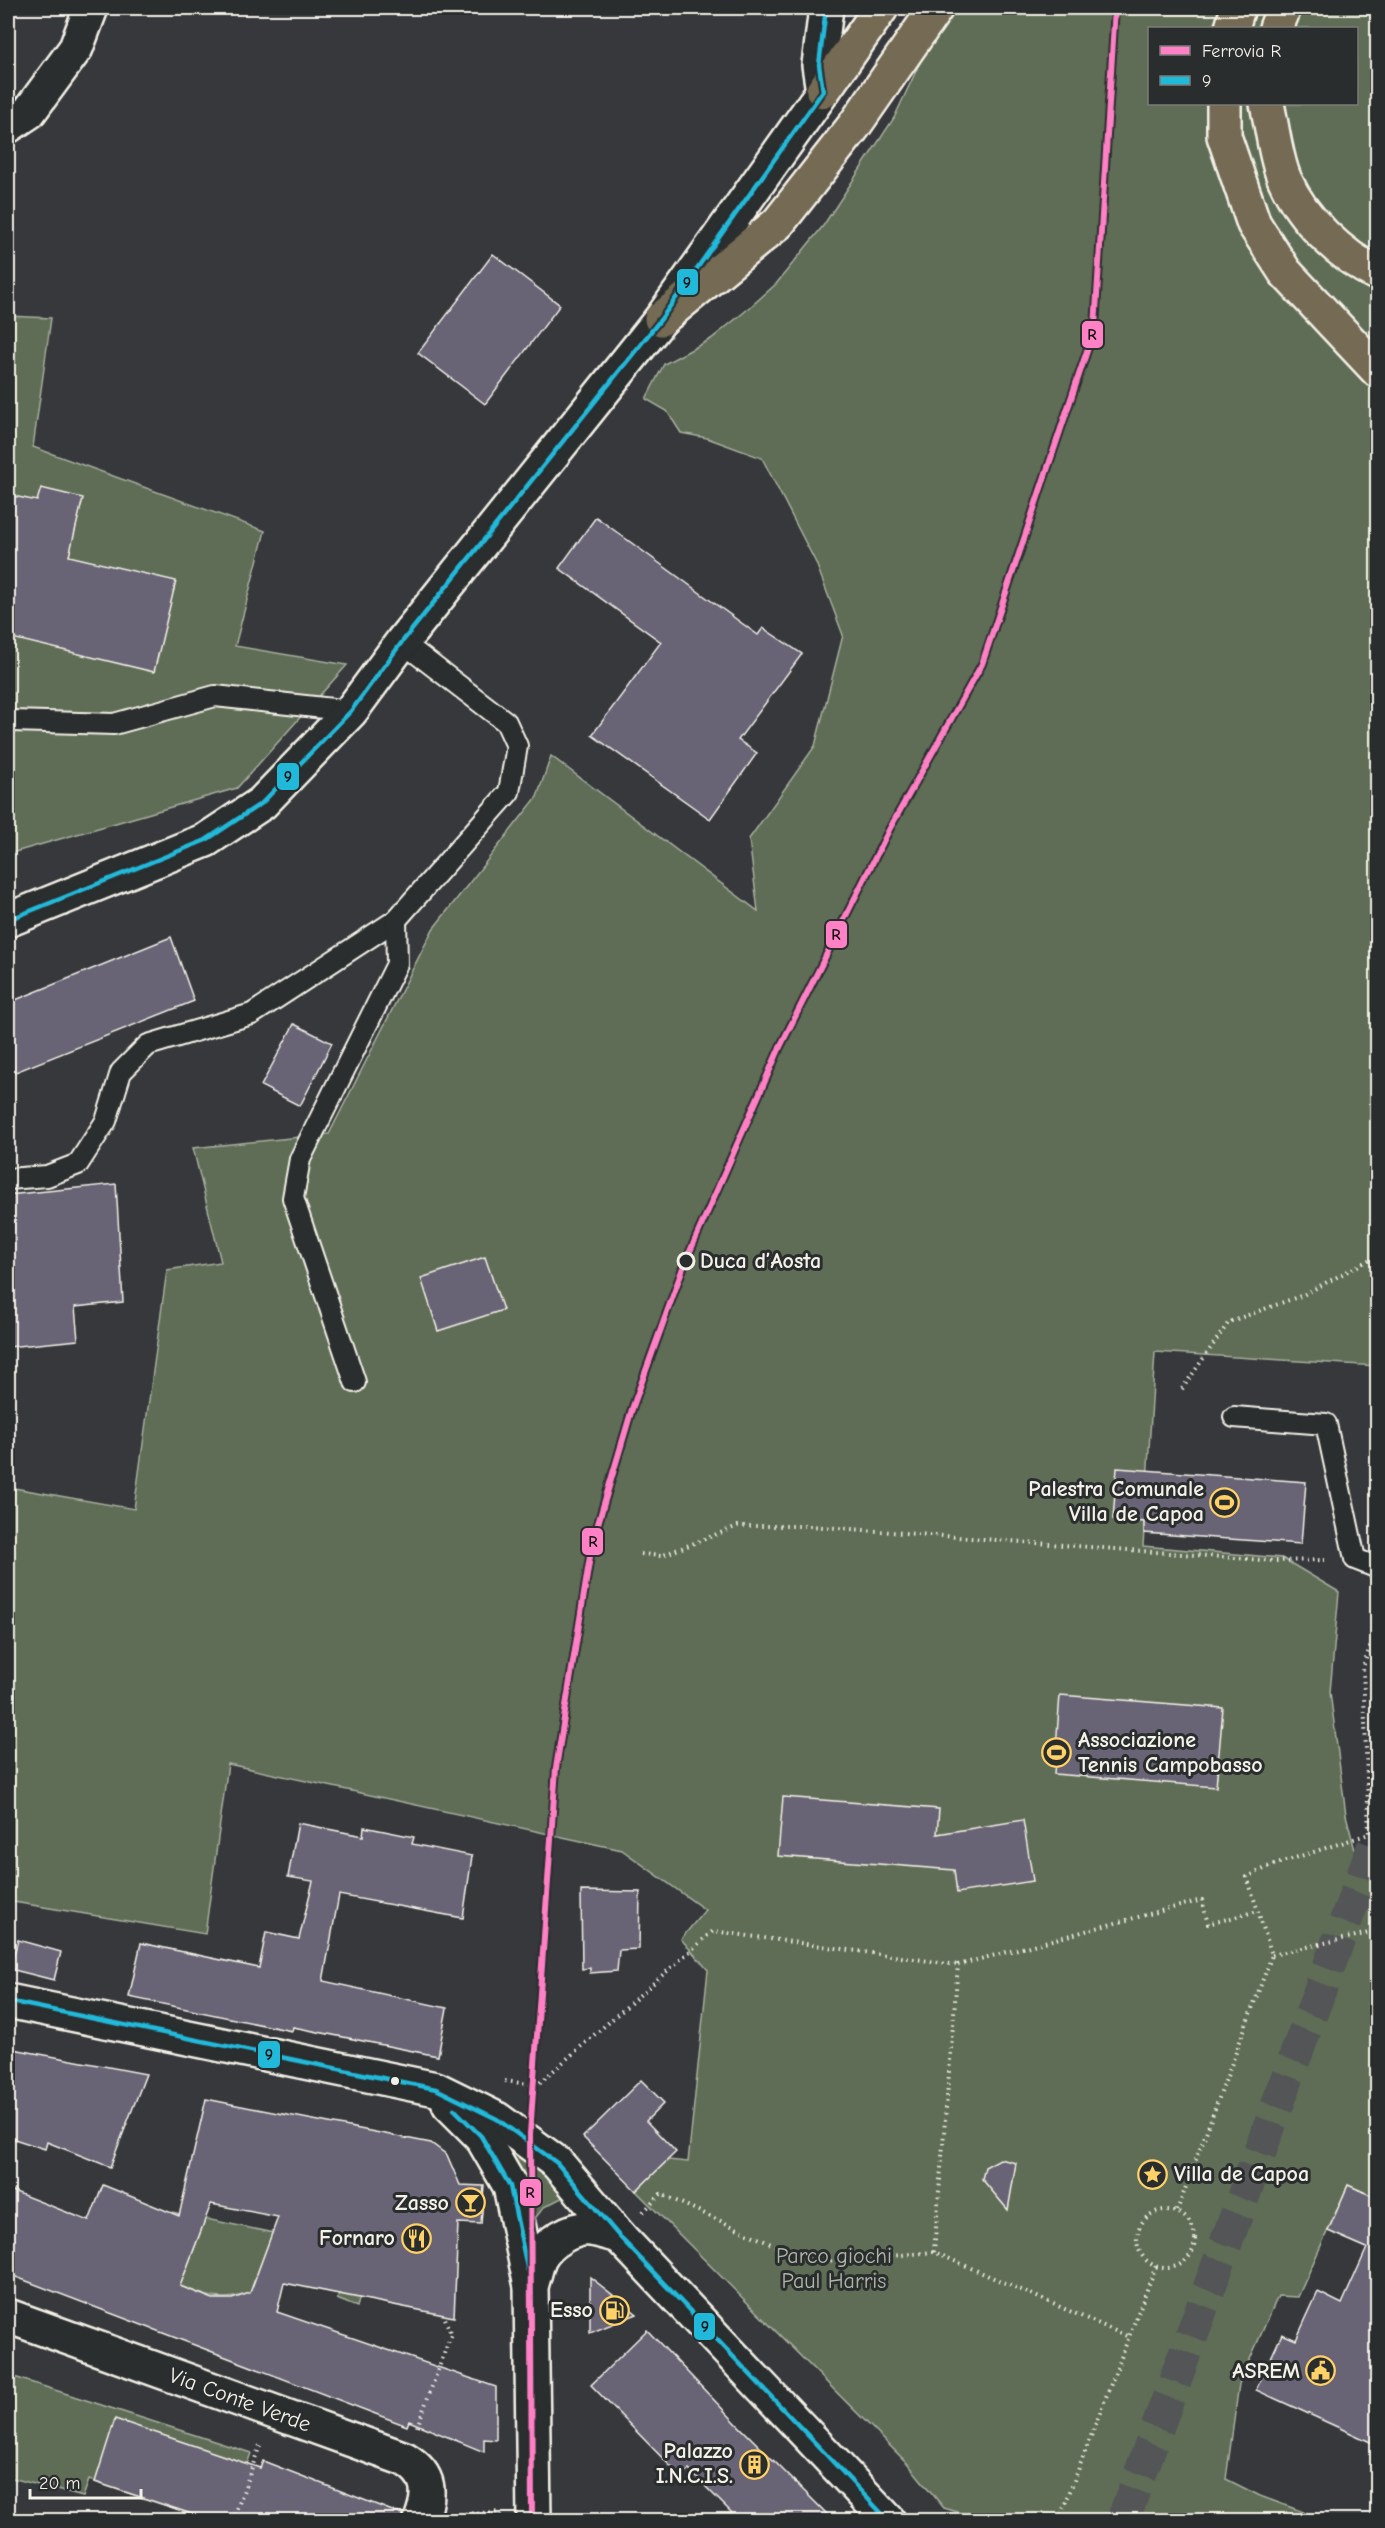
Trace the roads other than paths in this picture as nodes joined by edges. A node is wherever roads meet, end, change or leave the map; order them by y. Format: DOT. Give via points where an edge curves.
graph roads {
  1 [pos="91,8"];
  2 [pos="826,8"];
  3 [pos="881,8"];
  4 [pos="936,8"];
  5 [pos="1238,8"];
  6 [pos="1284,8"];
  7 [pos="1232,27"];
  8 [pos="1276,27"];
  9 [pos="823,91"];
  10 [pos="1224,105"];
  11 [pos="1267,105"];
  12 [pos="8,126"];
  13 [pos="1377,274"];
  14 [pos="660,319"];
  15 [pos="1377,371"];
  16 [pos="402,642"];
  17 [pos="351,711"];
  18 [pos="12,721"];
  19 [pos="8,920"];
  20 [pos="396,920"];
  21 [pos="8,1179"];
  22 [pos="355,1382"];
  23 [pos="1234,1417"];
  24 [pos="1377,1568"];
  25 [pos="8,2001"];
  26 [pos="436,2089"];
  27 [pos="619,2236"];
  28 [pos="531,2286"];
  29 [pos="8,2316"];
  30 [pos="424,2515"];
  31 [pos="534,2516"];
  32 [pos="888,2520"];
  1 -- 12 [label="main road" via="76,48 29,112"];
  2 -- 9 [label="main road" via="819,65"];
  3 -- 9 [label="main road"];
  4 -- 14 [label="main road" via="854,126 778,223"];
  5 -- 7 [label="main road"];
  6 -- 8 [label="main road"];
  9 -- 14 [label="main road"];
  10 -- 15 [label="main road" via="1224,136 1254,224 1285,272"];
  11 -- 13 [label="main road" via="1284,180 1313,224 1357,264"];
  14 -- 16 [label="main road"];
  16 -- 17 [label="main road"];
  16 -- 20 [label="lane" via="507,722 517,746 509,792"];
  17 -- 18 [label="lane" via="215,696 114,724"];
  17 -- 19 [label="main road" via="262,803 206,840"];
  20 -- 21 [label="lane" via="252,1014 148,1045 121,1072 106,1121 78,1164 47,1176"];
  20 -- 22 [label="lane" via="397,964 300,1159 293,1198"];
  23 -- 24 [label="lane" via="1326,1425 1355,1559"];
  25 -- 26 [label="main road"];
  26 -- 27 [label="main road" via="497,2119 557,2163"];
  26 -- 28 [label="main road" via="481,2136 510,2186"];
  27 -- 28 [label="main road" via="590,2229 561,2237 540,2258"];
  27 -- 32 [label="main road"];
  28 -- 31 [label="main road"];
  29 -- 30 [label="main road, Via Conte Verde" via="405,2459 423,2474 428,2487"];
}
